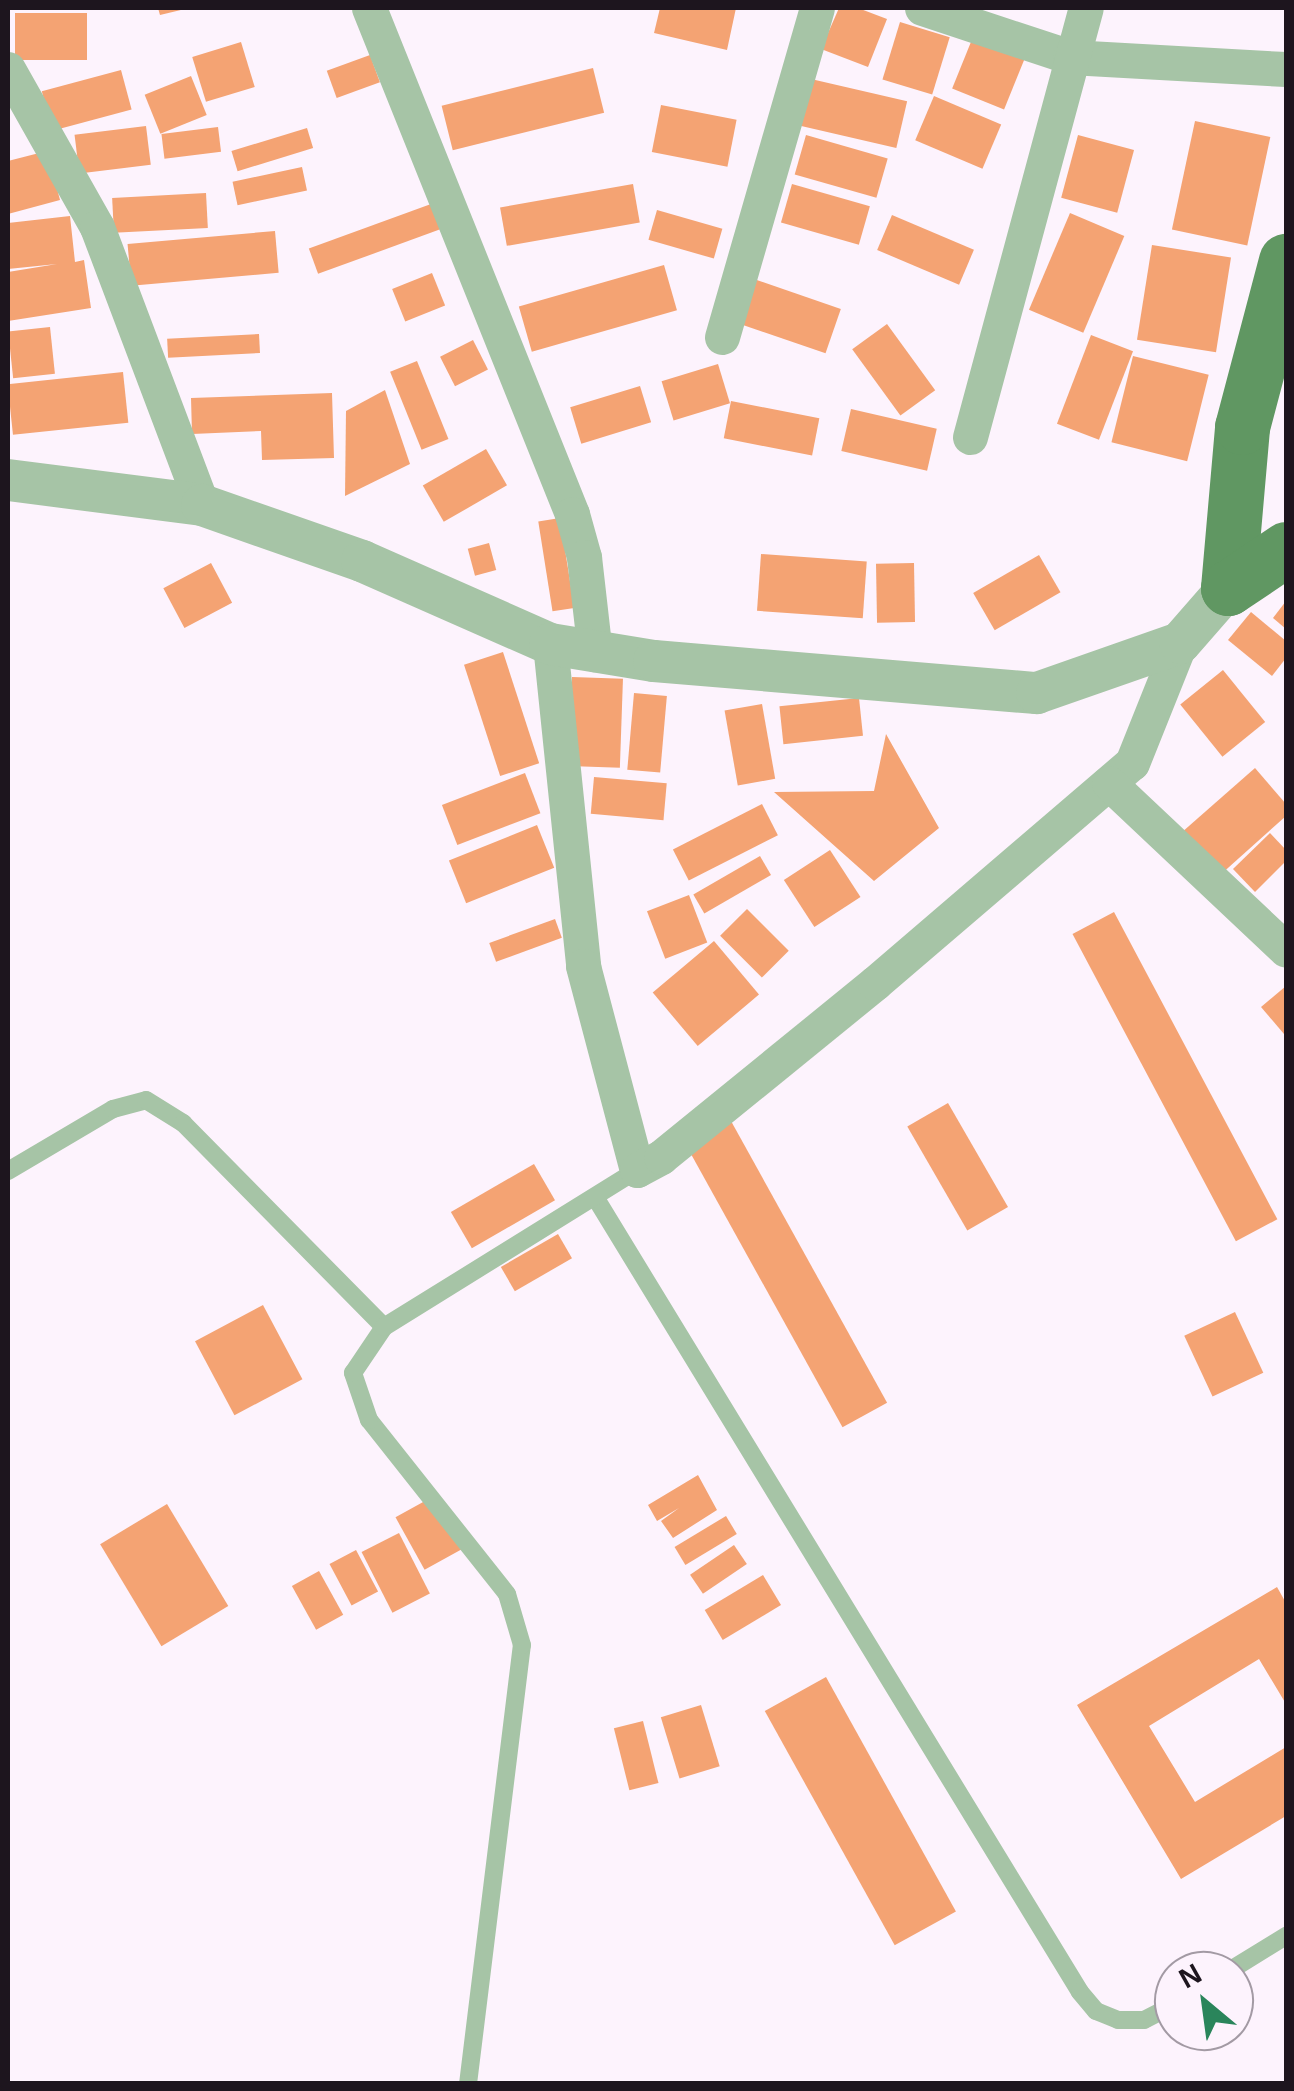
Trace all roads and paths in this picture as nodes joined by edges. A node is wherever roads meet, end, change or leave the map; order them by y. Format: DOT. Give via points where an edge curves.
graph roads {
  1 [pos="369,8"];
  2 [pos="818,8"];
  3 [pos="922,8"];
  4 [pos="1086,8"];
  5 [pos="1070,57"];
  6 [pos="8,69"];
  7 [pos="1286,69"];
  8 [pos="1286,261"];
  9 [pos="722,337"];
  10 [pos="970,437"];
  11 [pos="8,480"];
  12 [pos="202,505"];
  13 [pos="1286,548"];
  14 [pos="1228,588"];
  15 [pos="1180,643"];
  16 [pos="550,644"];
  17 [pos="595,654"];
  18 [pos="1109,783"];
  19 [pos="1286,950"];
  20 [pos="637,1170"];
  21 [pos="8,1171"];
  22 [pos="595,1196"];
  23 [pos="384,1327"];
  24 [pos="1286,1936"];
  25 [pos="1254,1956"];
  26 [pos="1154,2015"];
  27 [pos="468,2084"];
  1 -- 17 [label="street" via="572,514"];
  2 -- 9 [label="street"];
  3 -- 5 [label="street"];
  4 -- 5 [label="street"];
  5 -- 7 [label="street"];
  5 -- 10 [label="street"];
  6 -- 12 [label="street" via="97,227"];
  8 -- 14 [label="main road" via="1242,427"];
  11 -- 12 [label="street"];
  12 -- 16 [label="street" via="362,561"];
  13 -- 14 [label="main road"];
  14 -- 15 [label="street"];
  15 -- 17 [label="street" via="1036,693"];
  15 -- 18 [label="street" via="1132,763"];
  16 -- 17 [label="street"];
  16 -- 20 [label="street" via="583,966"];
  18 -- 19 [label="street"];
  18 -- 20 [label="street" via="875,983"];
  20 -- 22 [label="lane"];
  21 -- 23 [label="lane" via="113,1110 146,1100 183,1124"];
  22 -- 23 [label="lane"];
  22 -- 26 [label="lane" via="1080,1992 1096,2011 1118,2020"];
  23 -- 27 [label="lane" via="354,1372 369,1420 507,1594 522,1645"];
  24 -- 25 [label="lane"];
}
